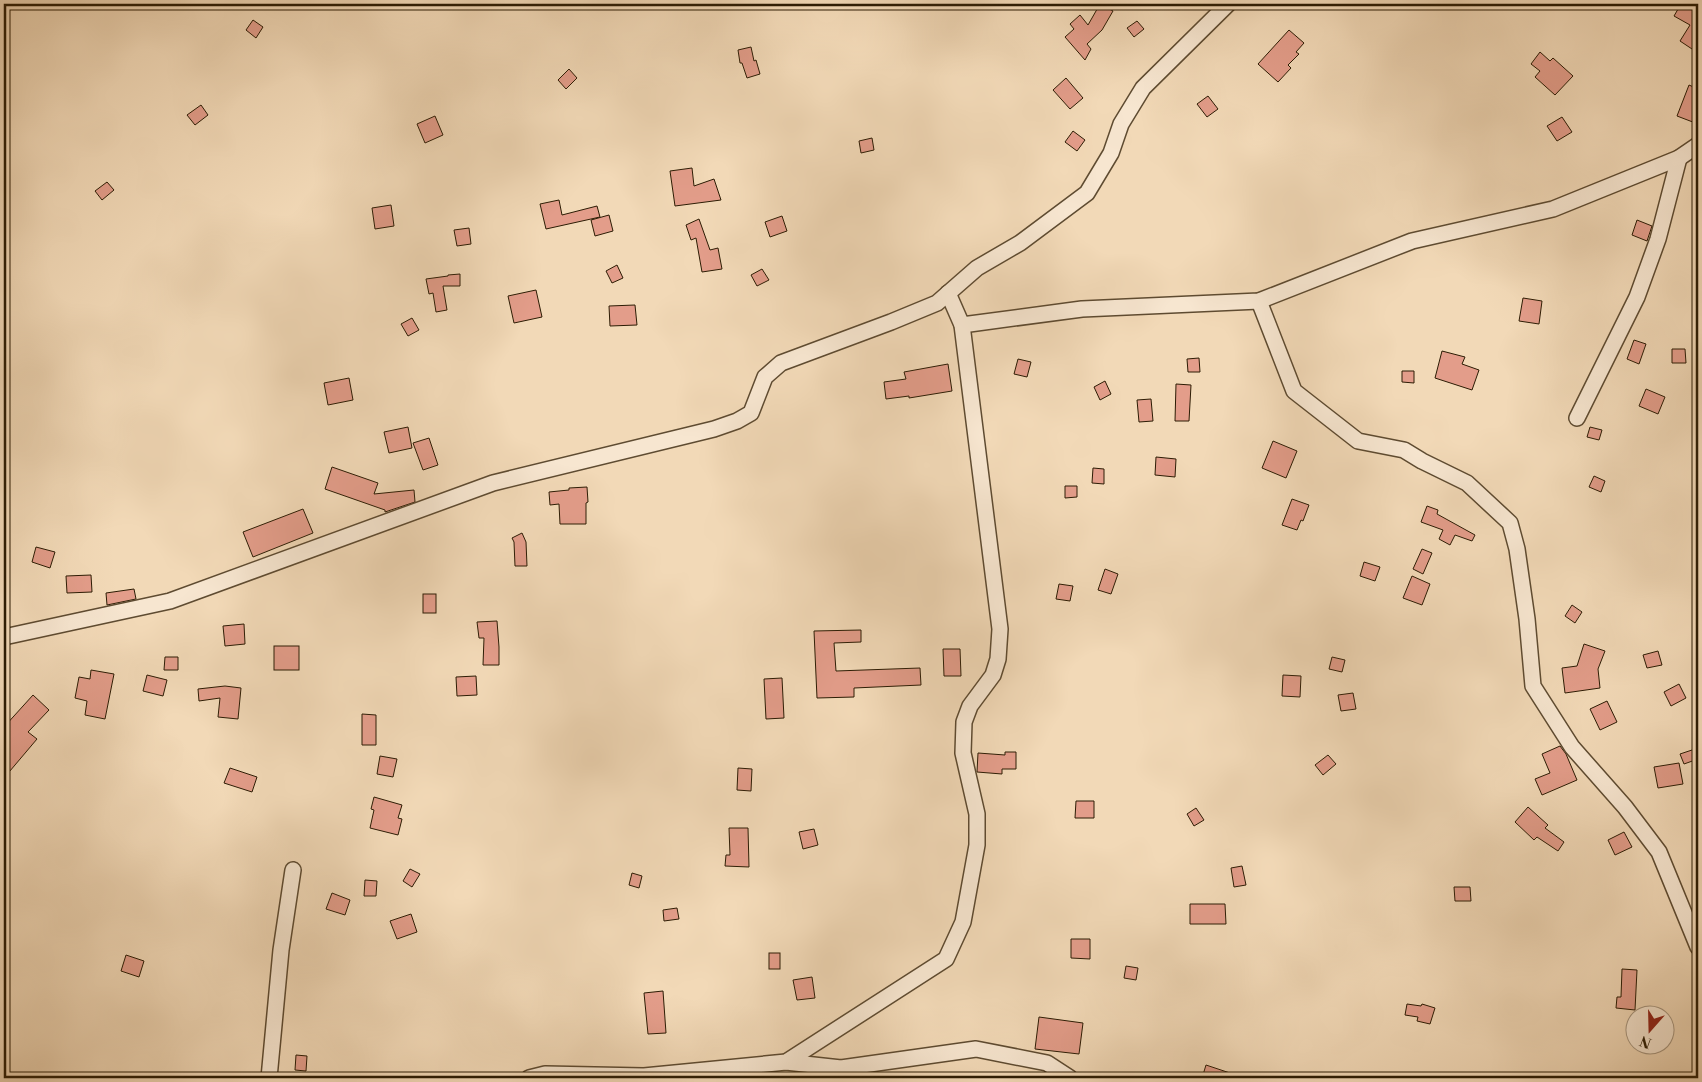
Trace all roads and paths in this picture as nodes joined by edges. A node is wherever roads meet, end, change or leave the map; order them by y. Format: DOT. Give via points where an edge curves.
graph roads {
  1 [pos="1228,4"];
  2 [pos="1698,145"];
  3 [pos="1679,158"];
  4 [pos="948,293"];
  5 [pos="1259,301"];
  6 [pos="962,325"];
  7 [pos="1577,418"];
  8 [pos="4,637"];
  9 [pos="293,870"];
  10 [pos="1698,946"];
  11 [pos="786,1062"];
  12 [pos="269,1078"];
  13 [pos="528,1078"];
  14 [pos="1070,1078"];
  1 -- 4 [label="street" via="1143,88 1121,124 1111,153 1087,192 1020,243 977,268"];
  2 -- 3 [label="street"];
  3 -- 5 [label="street" via="1553,209 1412,241"];
  3 -- 7 [label="street" via="1658,240 1637,297"];
  4 -- 6 [label="street"];
  4 -- 8 [label="street" via="937,302 891,322 781,362 765,377 752,413 714,430 493,483 170,601"];
  5 -- 6 [label="street" via="1082,309"];
  5 -- 10 [label="street" via="1294,391 1358,441 1404,450 1467,482 1510,523 1527,619 1533,686 1572,747 1660,852"];
  6 -- 11 [label="street" via="1000,629 998,660 992,676 970,706 964,722 963,753 977,814 977,845 963,922 946,958"];
  9 -- 12 [label="street" via="281,950"];
  11 -- 13 [label="street" via="644,1076 545,1074"];
  11 -- 14 [label="street" via="841,1068 976,1049 1046,1063"];
}
